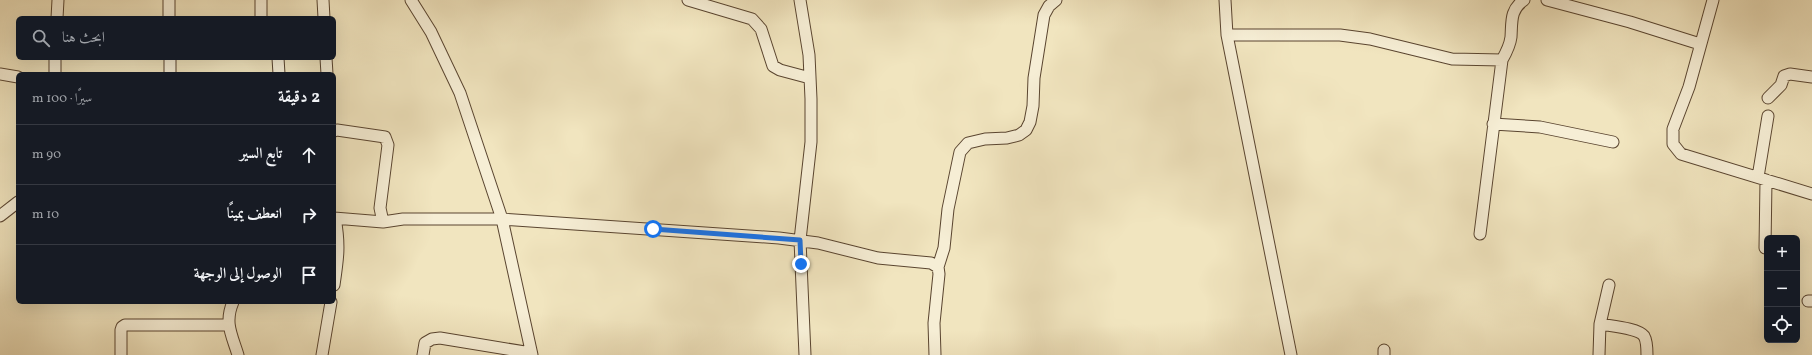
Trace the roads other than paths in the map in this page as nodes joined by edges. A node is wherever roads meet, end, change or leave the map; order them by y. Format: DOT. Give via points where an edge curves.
graph roads {
  1 [pos="58,0"];
  2 [pos="169,0"];
  3 [pos="261,0"];
  4 [pos="323,0"];
  5 [pos="411,0"];
  6 [pos="688,0"];
  7 [pos="800,0"];
  8 [pos="1056,0"];
  9 [pos="1226,0"];
  10 [pos="1524,0"];
  11 [pos="1547,0"];
  12 [pos="1713,0"];
  13 [pos="57,16"];
  14 [pos="169,16"];
  15 [pos="261,16"];
  16 [pos="324,16"];
  17 [pos="1227,36"];
  18 [pos="1700,44"];
  19 [pos="55,60"];
  20 [pos="170,60"];
  21 [pos="278,60"];
  22 [pos="326,60"];
  23 [pos="1502,60"];
  24 [pos="55,72"];
  25 [pos="170,72"];
  26 [pos="278,72"];
  27 [pos="327,72"];
  28 [pos="0,74"];
  29 [pos="16,77"];
  30 [pos="1812,77"];
  31 [pos="810,78"];
  32 [pos="1768,98"];
  33 [pos="1768,116"];
  34 [pos="1493,124"];
  35 [pos="336,131"];
  36 [pos="1613,142"];
  37 [pos="1762,178"];
  38 [pos="1812,194"];
  39 [pos="16,204"];
  40 [pos="0,216"];
  41 [pos="336,218"];
  42 [pos="502,219"];
  43 [pos="383,222"];
  44 [pos="336,227"];
  45 [pos="1480,234"];
  46 [pos="1764,235"];
  47 [pos="800,240"];
  48 [pos="336,267"];
  49 [pos="938,267"];
  50 [pos="1609,285"];
  51 [pos="232,304"];
  52 [pos="331,304"];
  53 [pos="1600,324"];
  54 [pos="228,325"];
  55 [pos="532,354"];
  56 [pos="121,355"];
  57 [pos="238,355"];
  58 [pos="322,355"];
  59 [pos="423,355"];
  60 [pos="805,355"];
  61 [pos="935,355"];
  62 [pos="1290,355"];
  63 [pos="1599,355"];
  64 [pos="1647,355"];
  1 -- 13 [label="street"];
  2 -- 14 [label="street"];
  3 -- 15 [label="street"];
  4 -- 16 [label="street"];
  5 -- 42 [label="street" via="431,32 460,93"];
  6 -- 31 [label="street" via="752,19 761,28 773,66"];
  7 -- 31 [label="street"];
  8 -- 49 [label="street" via="1044,15 1034,78 1033,106 1026,130 1007,138 968,143 960,152 948,208 944,248"];
  9 -- 17 [label="street"];
  10 -- 23 [label="street" via="1517,5 1512,15 1511,38"];
  11 -- 18 [label="street"];
  12 -- 18 [label="street"];
  17 -- 23 [label="street" via="1340,36 1370,39 1452,58"];
  17 -- 62 [label="street"];
  18 -- 37 [label="street" via="1689,87 1673,129 1672,144 1681,154"];
  19 -- 24 [label="street"];
  20 -- 25 [label="street"];
  21 -- 26 [label="street"];
  22 -- 27 [label="street"];
  23 -- 34 [label="street"];
  28 -- 29 [label="street"];
  30 -- 32 [label="street" via="1790,74 1784,76 1781,85"];
  31 -- 47 [label="street" via="811,142"];
  33 -- 37 [label="street"];
  34 -- 36 [label="street" via="1540,127"];
  34 -- 45 [label="street"];
  35 -- 43 [label="street" via="377,135 387,140 380,208"];
  37 -- 38 [label="street"];
  37 -- 46 [label="street"];
  39 -- 40 [label="street"];
  41 -- 43 [label="street"];
  42 -- 43 [label="street" via="403,219"];
  42 -- 47 [label="street"];
  42 -- 55 [label="street"];
  44 -- 48 [label="street" via="339,240"];
  47 -- 49 [label="street" via="878,258"];
  47 -- 60 [label="street"];
  49 -- 61 [label="street" via="934,323"];
  50 -- 53 [label="street"];
  51 -- 54 [label="street" via="228,312"];
  52 -- 58 [label="street"];
  53 -- 63 [label="street"];
  53 -- 64 [label="street" via="1636,331 1643,335"];
  54 -- 56 [label="street" via="125,325 121,330"];
  54 -- 57 [label="street"];
  55 -- 59 [label="street" via="440,338 425,343"];
}
